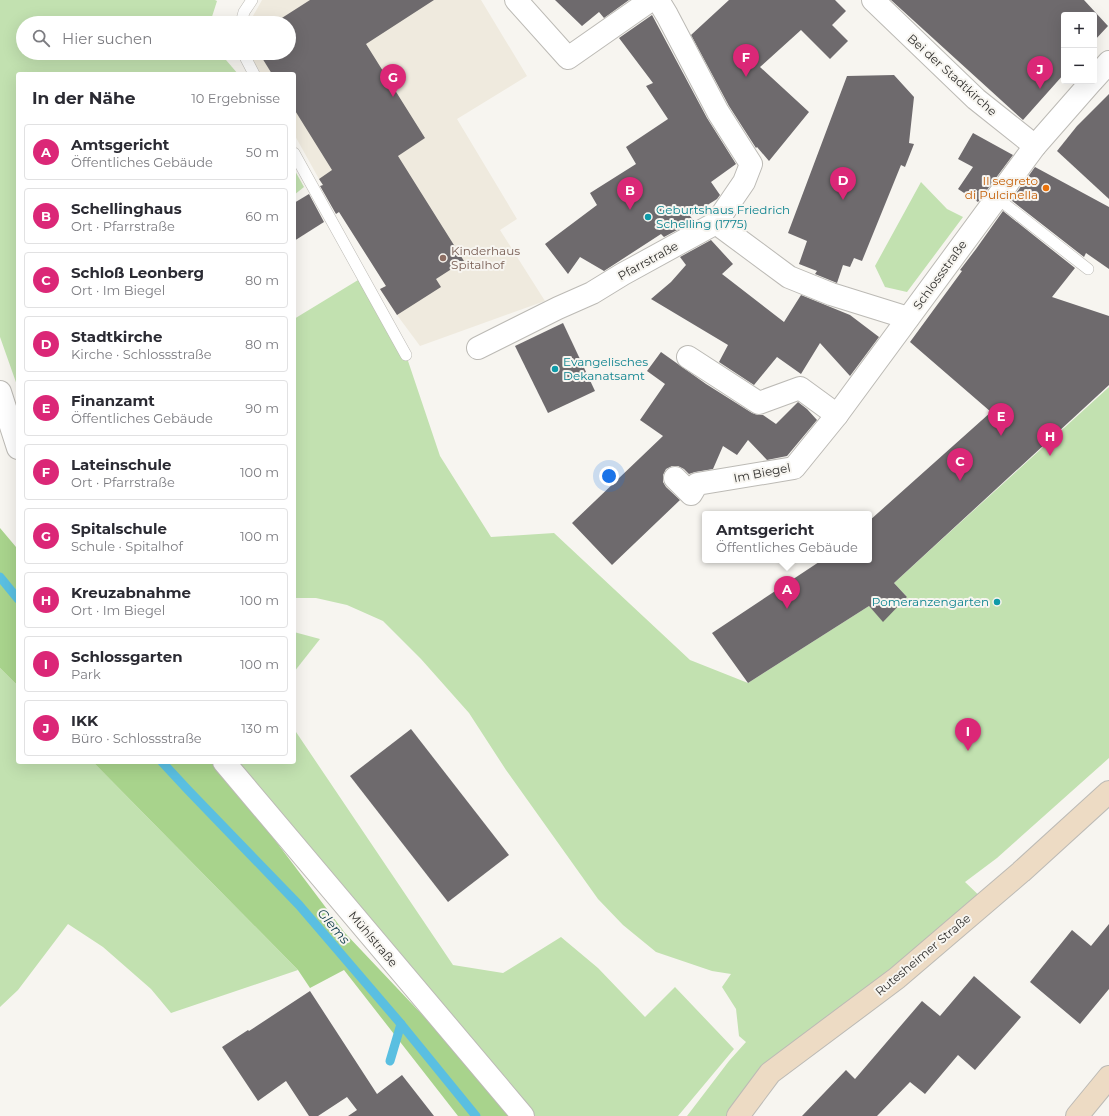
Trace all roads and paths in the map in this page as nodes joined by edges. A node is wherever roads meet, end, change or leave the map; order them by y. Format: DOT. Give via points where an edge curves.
graph roads {
  1 [pos="252,0"];
  2 [pos="516,0"];
  3 [pos="651,0"];
  4 [pos="658,0"];
  5 [pos="873,0"];
  6 [pos="243,16"];
  7 [pos="247,60"];
  8 [pos="1109,62"];
  9 [pos="253,72"];
  10 [pos="1097,76"];
  11 [pos="1089,84"];
  12 [pos="1034,146"];
  13 [pos="296,157"];
  14 [pos="997,198"];
  15 [pos="716,223"];
  16 [pos="1088,269"];
  17 [pos="908,318"];
  18 [pos="478,348"];
  19 [pos="406,355"];
  20 [pos="688,357"];
  21 [pos="0,392"];
  22 [pos="837,415"];
  23 [pos="16,442"];
  24 [pos="675,478"];
  25 [pos="226,764"];
  26 [pos="1109,792"];
  27 [pos="1109,1077"];
  28 [pos="523,1116"];
  29 [pos="738,1116"];
  30 [pos="1077,1116"];
  1 -- 6 [label="lane"];
  2 -- 3 [label="street" via="568,58"];
  4 -- 15 [label="street, Pfarrstraße" via="718,112 751,164 744,182"];
  5 -- 12 [label="street, Bei der Stadtkirche" via="976,99"];
  7 -- 9 [label="lane"];
  8 -- 10 [label="street, Schlossstraße"];
  11 -- 12 [label="street, Schlossstraße"];
  12 -- 14 [label="street, Schlossstraße"];
  13 -- 19 [label="lane"];
  14 -- 16 [label="lane"];
  14 -- 17 [label="street, Schlossstraße"];
  15 -- 17 [label="street, Schlossstraße" via="789,277 831,294"];
  15 -- 18 [label="street, Pfarrstraße" via="592,293"];
  17 -- 22 [label="street, Im Biegel"];
  20 -- 22 [label="street" via="759,403 800,388"];
  21 -- 23 [label="street"];
  22 -- 24 [label="street, Im Biegel" via="794,468 697,484 691,494"];
  25 -- 28 [label="street, Mühlstraße"];
  26 -- 29 [label="street, Rutesheimer Straße" via="897,978 770,1073"];
  27 -- 30 [label="street"];
}
